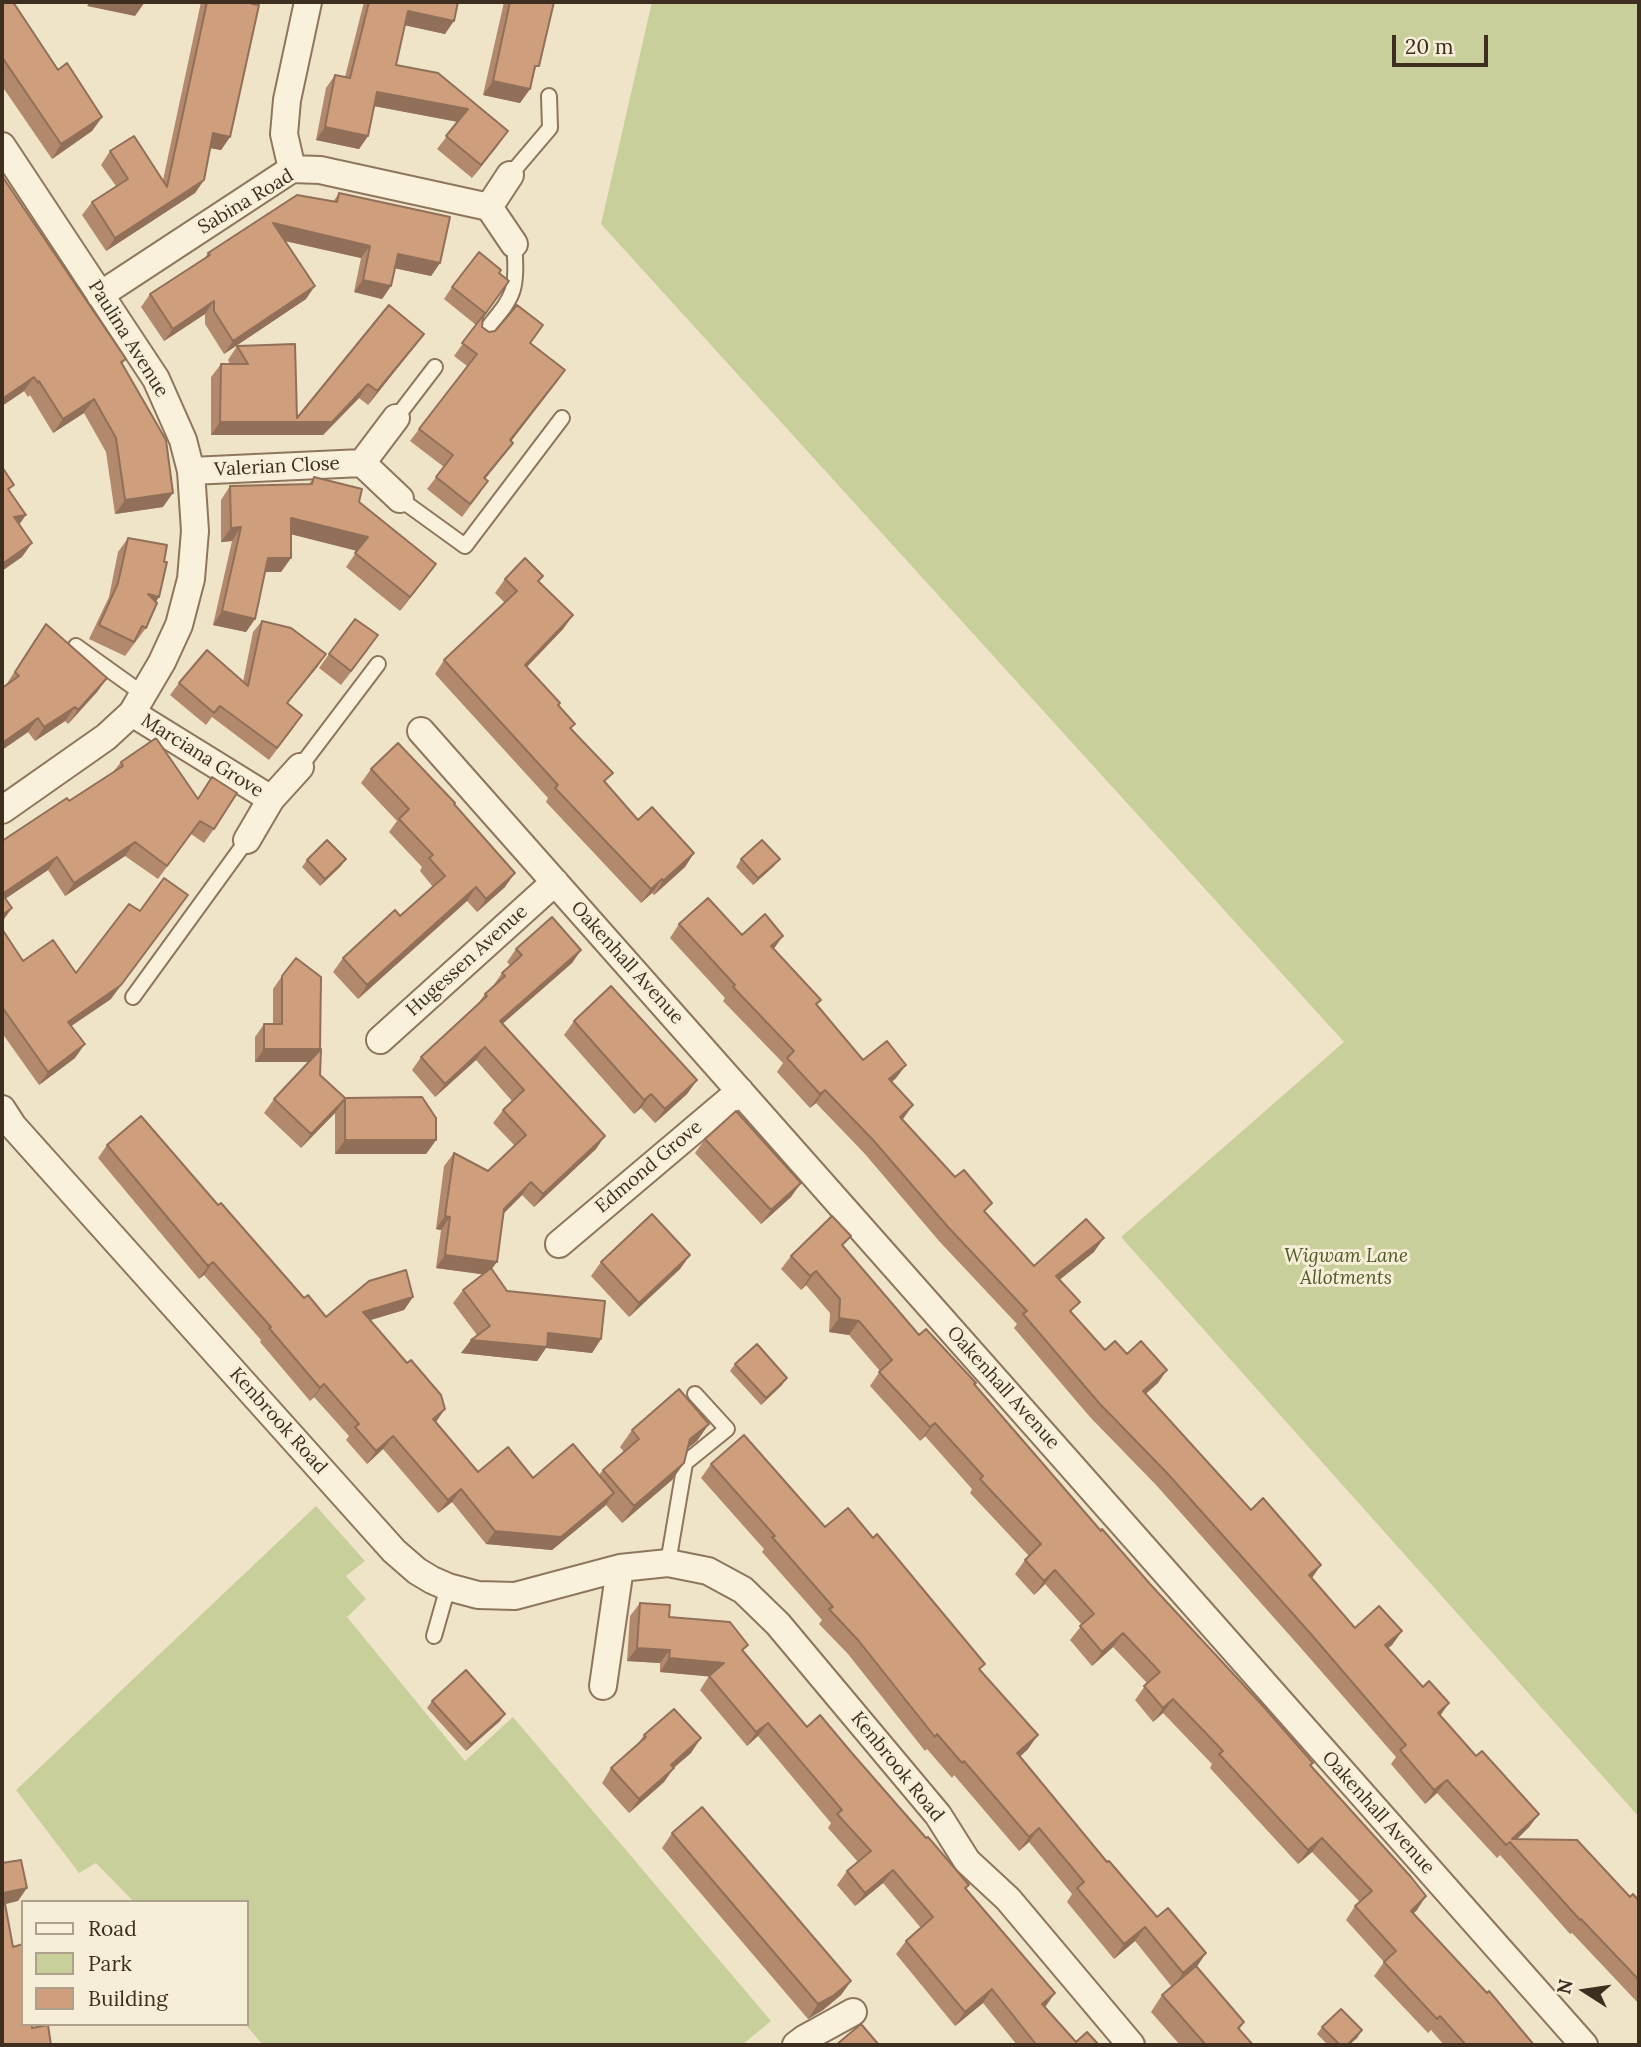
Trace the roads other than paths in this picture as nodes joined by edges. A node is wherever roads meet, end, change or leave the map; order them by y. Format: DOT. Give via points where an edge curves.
graph roads {
  1 [pos="308,2"];
  2 [pos="550,96"];
  3 [pos="2,146"];
  4 [pos="292,169"];
  5 [pos="510,174"];
  6 [pos="489,207"];
  7 [pos="514,244"];
  8 [pos="100,295"];
  9 [pos="482,335"];
  10 [pos="435,367"];
  11 [pos="397,418"];
  12 [pos="562,418"];
  13 [pos="362,463"];
  14 [pos="191,471"];
  15 [pos="400,499"];
  16 [pos="76,646"];
  17 [pos="378,664"];
  18 [pos="138,703"];
  19 [pos="421,731"];
  20 [pos="300,766"];
  21 [pos="271,799"];
  22 [pos="2,810"];
  23 [pos="247,839"];
  24 [pos="555,882"];
  25 [pos="133,997"];
  26 [pos="380,1040"];
  27 [pos="740,1091"];
  28 [pos="2,1109"];
  29 [pos="559,1244"];
  30 [pos="695,1394"];
  31 [pos="668,1563"];
  32 [pos="620,1568"];
  33 [pos="448,1587"];
  34 [pos="434,1636"];
  35 [pos="603,1686"];
  36 [pos="853,2012"];
  37 [pos="796,2045"];
  38 [pos="1130,2045"];
  39 [pos="1584,2045"];
  1 -- 4 [label="street" via="287,100 284,134"];
  2 -- 5 [label="lane" via="550,128"];
  3 -- 8 [label="street, Paulina Avenue"];
  4 -- 6 [label="street, Sabina Road" via="320,170"];
  4 -- 8 [label="street, Sabina Road"];
  5 -- 6 [label="street"];
  6 -- 7 [label="street"];
  7 -- 9 [label="lane" via="517,274 511,298"];
  8 -- 14 [label="street, Paulina Avenue" via="156,379"];
  10 -- 11 [label="lane"];
  11 -- 13 [label="street, Valerian Close"];
  12 -- 15 [label="lane" via="465,546"];
  13 -- 14 [label="street, Valerian Close"];
  13 -- 15 [label="street, Valerian Close"];
  14 -- 18 [label="street, Paulina Avenue" via="195,531 191,579 179,625"];
  16 -- 18 [label="lane"];
  17 -- 20 [label="lane"];
  18 -- 21 [label="street, Marciana Grove"];
  18 -- 22 [label="street, Paulina Avenue" via="106,737"];
  19 -- 24 [label="street, Oakenhall Avenue"];
  20 -- 21 [label="street, Marciana Grove"];
  21 -- 23 [label="street, Marciana Grove"];
  23 -- 25 [label="lane"];
  24 -- 26 [label="street, Hugessen Avenue"];
  24 -- 27 [label="street, Oakenhall Avenue"];
  27 -- 29 [label="street, Edmond Grove"];
  27 -- 39 [label="street, Oakenhall Avenue"];
  28 -- 33 [label="street, Kenbrook Road" via="394,1551 417,1571"];
  30 -- 31 [label="lane" via="727,1429 685,1463"];
  31 -- 32 [label="street, Kenbrook Road"];
  31 -- 38 [label="street, Kenbrook Road" via="708,1571 743,1590 778,1624 938,1815 967,1861 1008,1899"];
  32 -- 33 [label="street, Kenbrook Road" via="515,1596 478,1595"];
  32 -- 35 [label="street"];
  33 -- 34 [label="lane"];
  36 -- 37 [label="street"];
}
